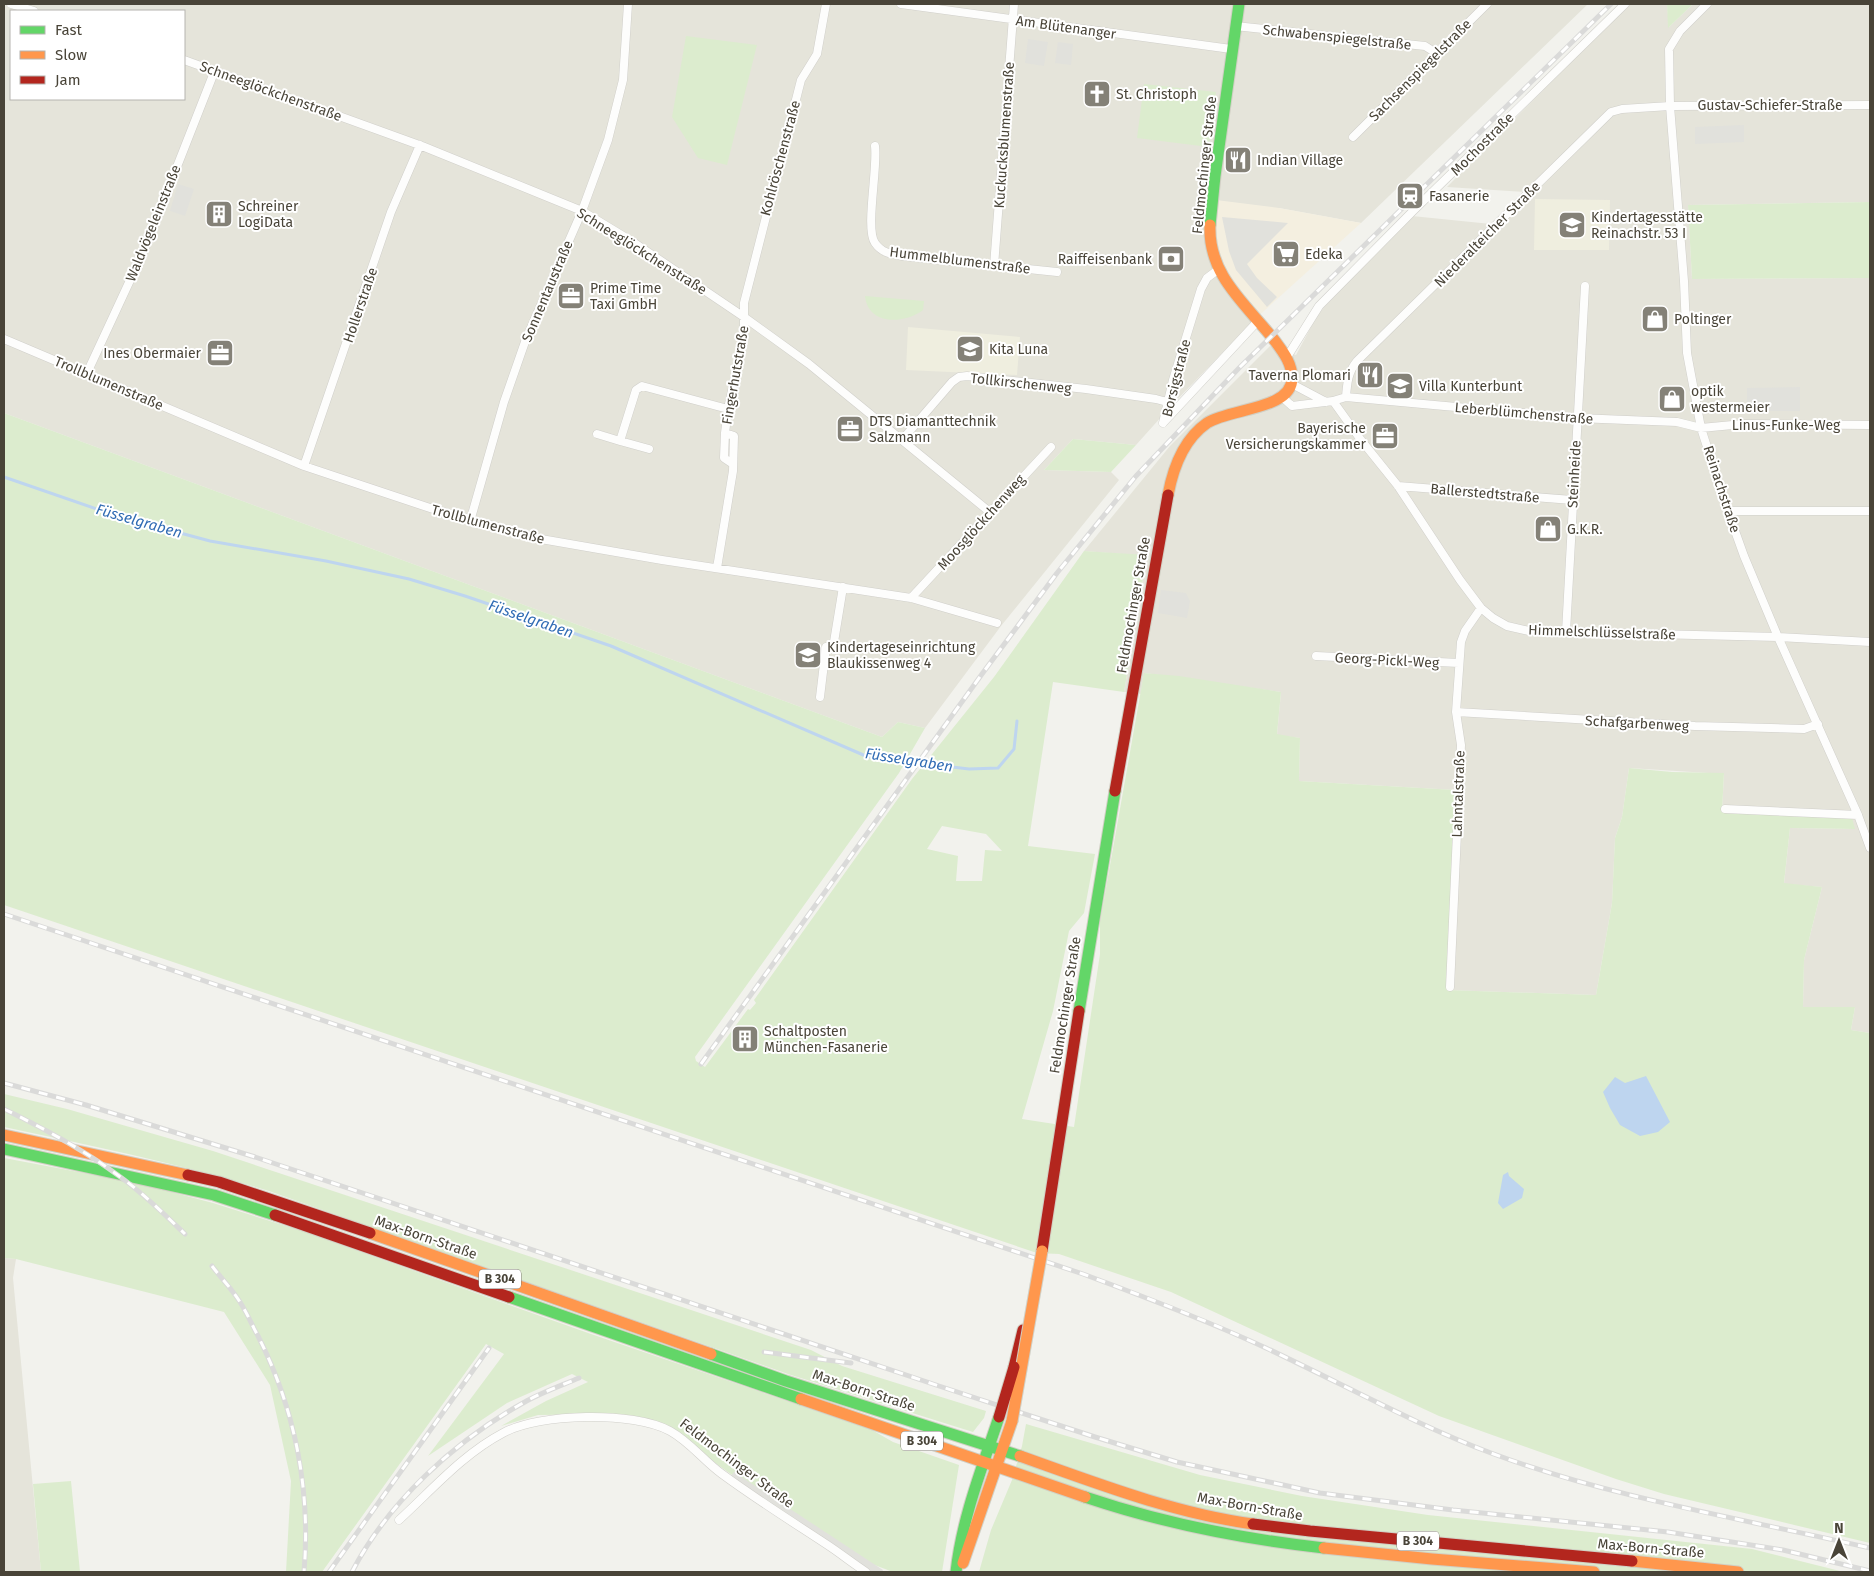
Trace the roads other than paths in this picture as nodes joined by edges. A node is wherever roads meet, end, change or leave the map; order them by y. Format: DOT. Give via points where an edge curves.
graph roads {
  1 [pos="11,4"];
  2 [pos="628,4"];
  3 [pos="826,4"];
  4 [pos="901,4"];
  5 [pos="1014,4"];
  6 [pos="1239,4"];
  7 [pos="1487,4"];
  8 [pos="1625,4"];
  9 [pos="1707,4"];
  10 [pos="31,10"];
  11 [pos="1013,20"];
  12 [pos="1235,26"];
  13 [pos="1232,49"];
  14 [pos="1436,53"];
  15 [pos="185,60"];
  16 [pos="215,70"];
  17 [pos="1870,104"];
  18 [pos="1670,106"];
  19 [pos="1353,137"];
  20 [pos="420,145"];
  21 [pos="875,146"];
  22 [pos="582,211"];
  23 [pos="994,266"];
  24 [pos="1219,270"];
  25 [pos="1057,272"];
  26 [pos="1585,286"];
  27 [pos="744,317"];
  28 [pos="1257,322"];
  29 [pos="4,339"];
  30 [pos="1286,357"];
  31 [pos="87,374"];
  32 [pos="1292,384"];
  33 [pos="1282,397"];
  34 [pos="1346,397"];
  35 [pos="1167,402"];
  36 [pos="1330,402"];
  37 [pos="728,409"];
  38 [pos="1577,418"];
  39 [pos="1870,425"];
  40 [pos="1702,428"];
  41 [pos="597,434"];
  42 [pos="902,440"];
  43 [pos="620,441"];
  44 [pos="1051,446"];
  45 [pos="649,449"];
  46 [pos="304,466"];
  47 [pos="1398,486"];
  48 [pos="1572,500"];
  49 [pos="1728,511"];
  50 [pos="1870,511"];
  51 [pos="991,513"];
  52 [pos="471,518"];
  53 [pos="717,568"];
  54 [pos="843,587"];
  55 [pos="911,598"];
  56 [pos="1482,608"];
  57 [pos="997,622"];
  58 [pos="1566,632"];
  59 [pos="1778,637"];
  60 [pos="1870,642"];
  61 [pos="1316,656"];
  62 [pos="1459,663"];
  63 [pos="820,697"];
  64 [pos="1456,712"];
  65 [pos="1818,724"];
  66 [pos="1725,809"];
  67 [pos="1858,815"];
  68 [pos="1870,848"];
  69 [pos="1450,987"];
  70 [pos="4,1135"];
  71 [pos="4,1149"];
  72 [pos="1032,1302"];
  73 [pos="989,1446"];
  74 [pos="1002,1450"];
  75 [pos="983,1463"];
  76 [pos="996,1467"];
  77 [pos="399,1520"];
  78 [pos="866,1572"];
  79 [pos="956,1572"];
  80 [pos="960,1572"];
  81 [pos="1594,1572"];
  82 [pos="1738,1572"];
  1 -- 10 [label="street"];
  2 -- 22 [label="street, Sonnentaustraße" via="622,88 608,140"];
  3 -- 27 [label="street, Kohlröschenstraße" via="817,54 801,80 781,153 744,304"];
  4 -- 11 [label="street, Am Blütenanger"];
  5 -- 11 [label="street, Kuckucksblumenstraße"];
  6 -- 12 [label="main road, Feldmochinger Straße"];
  7 -- 14 [label="street, Sachsenspiegelstraße"];
  8 -- 30 [label="street, Mochostraße" via="1319,306"];
  9 -- 18 [label="street, Reinachstraße" via="1680,31 1669,49"];
  11 -- 13 [label="street, Am Blütenanger"];
  11 -- 23 [label="street, Kuckucksblumenstraße"];
  12 -- 13 [label="main road, Feldmochinger Straße"];
  12 -- 14 [label="street, Schwabenspiegelstraße" via="1425,46"];
  13 -- 24 [label="main road, Feldmochinger Straße" via="1210,230 1213,257"];
  14 -- 19 [label="street, Sachsenspiegelstraße"];
  15 -- 16 [label="street, Schneeglöckchenstraße"];
  16 -- 20 [label="street, Schneeglöckchenstraße"];
  16 -- 31 [label="street, Waldvögeleinstraße" via="145,248"];
  17 -- 18 [label="street, Gustav-Schiefer-Straße"];
  18 -- 34 [label="street, Niederalteicher Straße" via="1611,112 1358,361 1351,369"];
  18 -- 40 [label="street, Reinachstraße" via="1687,353"];
  20 -- 22 [label="street, Schneeglöckchenstraße"];
  20 -- 46 [label="street, Hollerstraße" via="391,212"];
  21 -- 23 [label="street, Hummelblumenstraße" via="877,159 871,228 874,242 886,253 894,255"];
  22 -- 27 [label="street, Schneeglöckchenstraße"];
  22 -- 52 [label="street, Sonnentaustraße" via="526,339 504,402"];
  23 -- 25 [label="street, Hummelblumenstraße"];
  24 -- 28 [label="main road, Feldmochinger Straße"];
  24 -- 35 [label="street, Borsigstraße" via="1201,289"];
  26 -- 38 [label="street, Steinheide"];
  27 -- 37 [label="street, Fingerhutstraße" via="744,335"];
  27 -- 42 [label="street, Schneeglöckchenstraße"];
  28 -- 30 [label="main road, Feldmochinger Straße"];
  28 -- 35 [label="street, Borsigstraße" via="1163,423"];
  29 -- 31 [label="street, Trollblumenstraße"];
  30 -- 32 [label="main road, Feldmochinger Straße" via="1292,369"];
  31 -- 46 [label="street, Trollblumenstraße"];
  32 -- 33 [label="main road, Feldmochinger Straße"];
  32 -- 36 [label="street"];
  33 -- 36 [label="street" via="1292,406"];
  33 -- 72 [label="main road, Feldmochinger Straße, bridge" via="1272,404 1216,418 1198,430 1175,465 1104,849"];
  34 -- 36 [label="street"];
  34 -- 38 [label="street, Leberblümchenstraße"];
  35 -- 42 [label="street, Tollkirschenweg" via="967,376 952,382"];
  36 -- 47 [label="street, Himmelschlüsselstraße"];
  37 -- 43 [label="street" via="642,386 636,390"];
  37 -- 53 [label="street, Fingerhutstraße" via="724,458 733,464"];
  38 -- 40 [label="street, Leberblümchenstraße" via="1678,422"];
  38 -- 48 [label="street, Steinheide"];
  39 -- 40 [label="street, Linus-Funke-Weg" via="1743,424"];
  40 -- 49 [label="street, Reinachstraße"];
  41 -- 43 [label="street"];
  42 -- 51 [label="street, Schneeglöckchenstraße"];
  43 -- 45 [label="street"];
  44 -- 51 [label="street, Moosglöckchenweg"];
  46 -- 52 [label="street, Trollblumenstraße" via="403,500"];
  47 -- 48 [label="street, Ballerstedtstraße"];
  47 -- 56 [label="street, Himmelschlüsselstraße"];
  48 -- 58 [label="street, Steinheide"];
  49 -- 50 [label="street"];
  49 -- 59 [label="street, Reinachstraße"];
  51 -- 55 [label="street, Moosglöckchenweg"];
  52 -- 53 [label="street, Trollblumenstraße" via="541,539"];
  53 -- 54 [label="street, Trollblumenstraße"];
  54 -- 55 [label="street, Trollblumenstraße"];
  54 -- 63 [label="street" via="833,648 826,647"];
  55 -- 57 [label="street, Trollblumenstraße"];
  56 -- 58 [label="street, Himmelschlüsselstraße" via="1507,626 1529,631"];
  56 -- 62 [label="street, Lahntalstraße" via="1461,642"];
  58 -- 59 [label="street, Himmelschlüsselstraße"];
  59 -- 60 [label="street, Himmelschlüsselstraße"];
  59 -- 65 [label="street, Reinachstraße"];
  61 -- 62 [label="street, Georg-Pickl-Weg"];
  62 -- 64 [label="street, Lahntalstraße"];
  64 -- 65 [label="street, Schafgarbenweg" via="1695,726 1804,729"];
  64 -- 69 [label="street, Lahntalstraße" via="1460,745"];
  65 -- 67 [label="street, Reinachstraße"];
  66 -- 67 [label="street"];
  67 -- 68 [label="street, Reinachstraße"];
  70 -- 73 [label="main road, Max-Born-Straße / B 304" via="228,1185 786,1381"];
  71 -- 75 [label="main road, Max-Born-Straße / B 304" via="204,1193 286,1218"];
  72 -- 73 [label="main road, Feldmochinger Straße, bridge"];
  72 -- 74 [label="main road, Feldmochinger Straße, bridge" via="1012,1421"];
  73 -- 74 [label="main road, Max-Born-Straße / B 304"];
  73 -- 75 [label="main road, Feldmochinger Straße"];
  74 -- 76 [label="main road, Feldmochinger Straße"];
  74 -- 82 [label="main road, Max-Born-Straße / B 304" via="1162,1504 1241,1522 1310,1532"];
  75 -- 76 [label="main road, Max-Born-Straße / B 304"];
  75 -- 79 [label="main road, Feldmochinger Straße" via="968,1508"];
  76 -- 80 [label="main road, Feldmochinger Straße"];
  76 -- 81 [label="main road, Max-Born-Straße / B 304" via="1127,1511 1238,1536 1432,1559"];
  77 -- 78 [label="street, Feldmochinger Straße" via="475,1451 504,1432 534,1422 572,1417 611,1418 668,1430 749,1494"];
}
